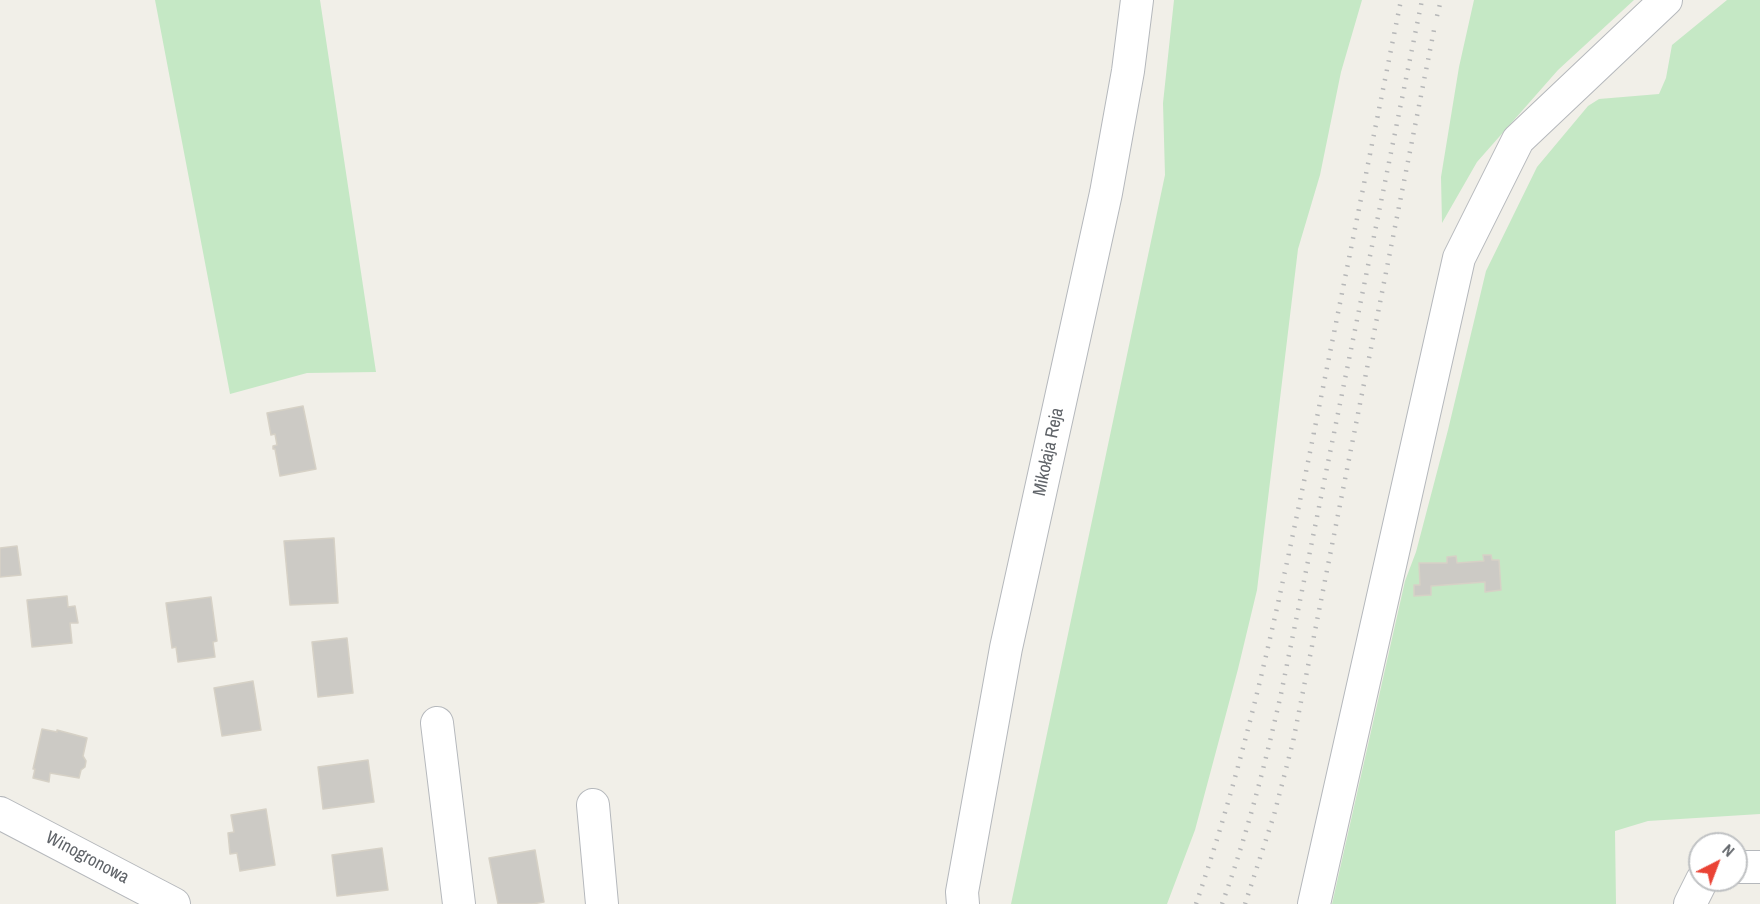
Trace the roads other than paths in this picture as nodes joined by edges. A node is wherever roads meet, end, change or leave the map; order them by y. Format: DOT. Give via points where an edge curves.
graph roads {
  1 [pos="1137,0"];
  2 [pos="1666,0"];
  3 [pos="437,723"];
  4 [pos="593,804"];
  5 [pos="0,813"];
  6 [pos="174,904"];
  7 [pos="459,904"];
  8 [pos="602,904"];
  9 [pos="963,904"];
  10 [pos="1314,904"];
  1 -- 9 [label="street, Mikołaja Reja" via="1106,193 1006,648"];
  2 -- 10 [label="street" via="1518,140 1459,258"];
  3 -- 7 [label="street"];
  4 -- 8 [label="street"];
  5 -- 6 [label="street, Winogronowa"];
}
